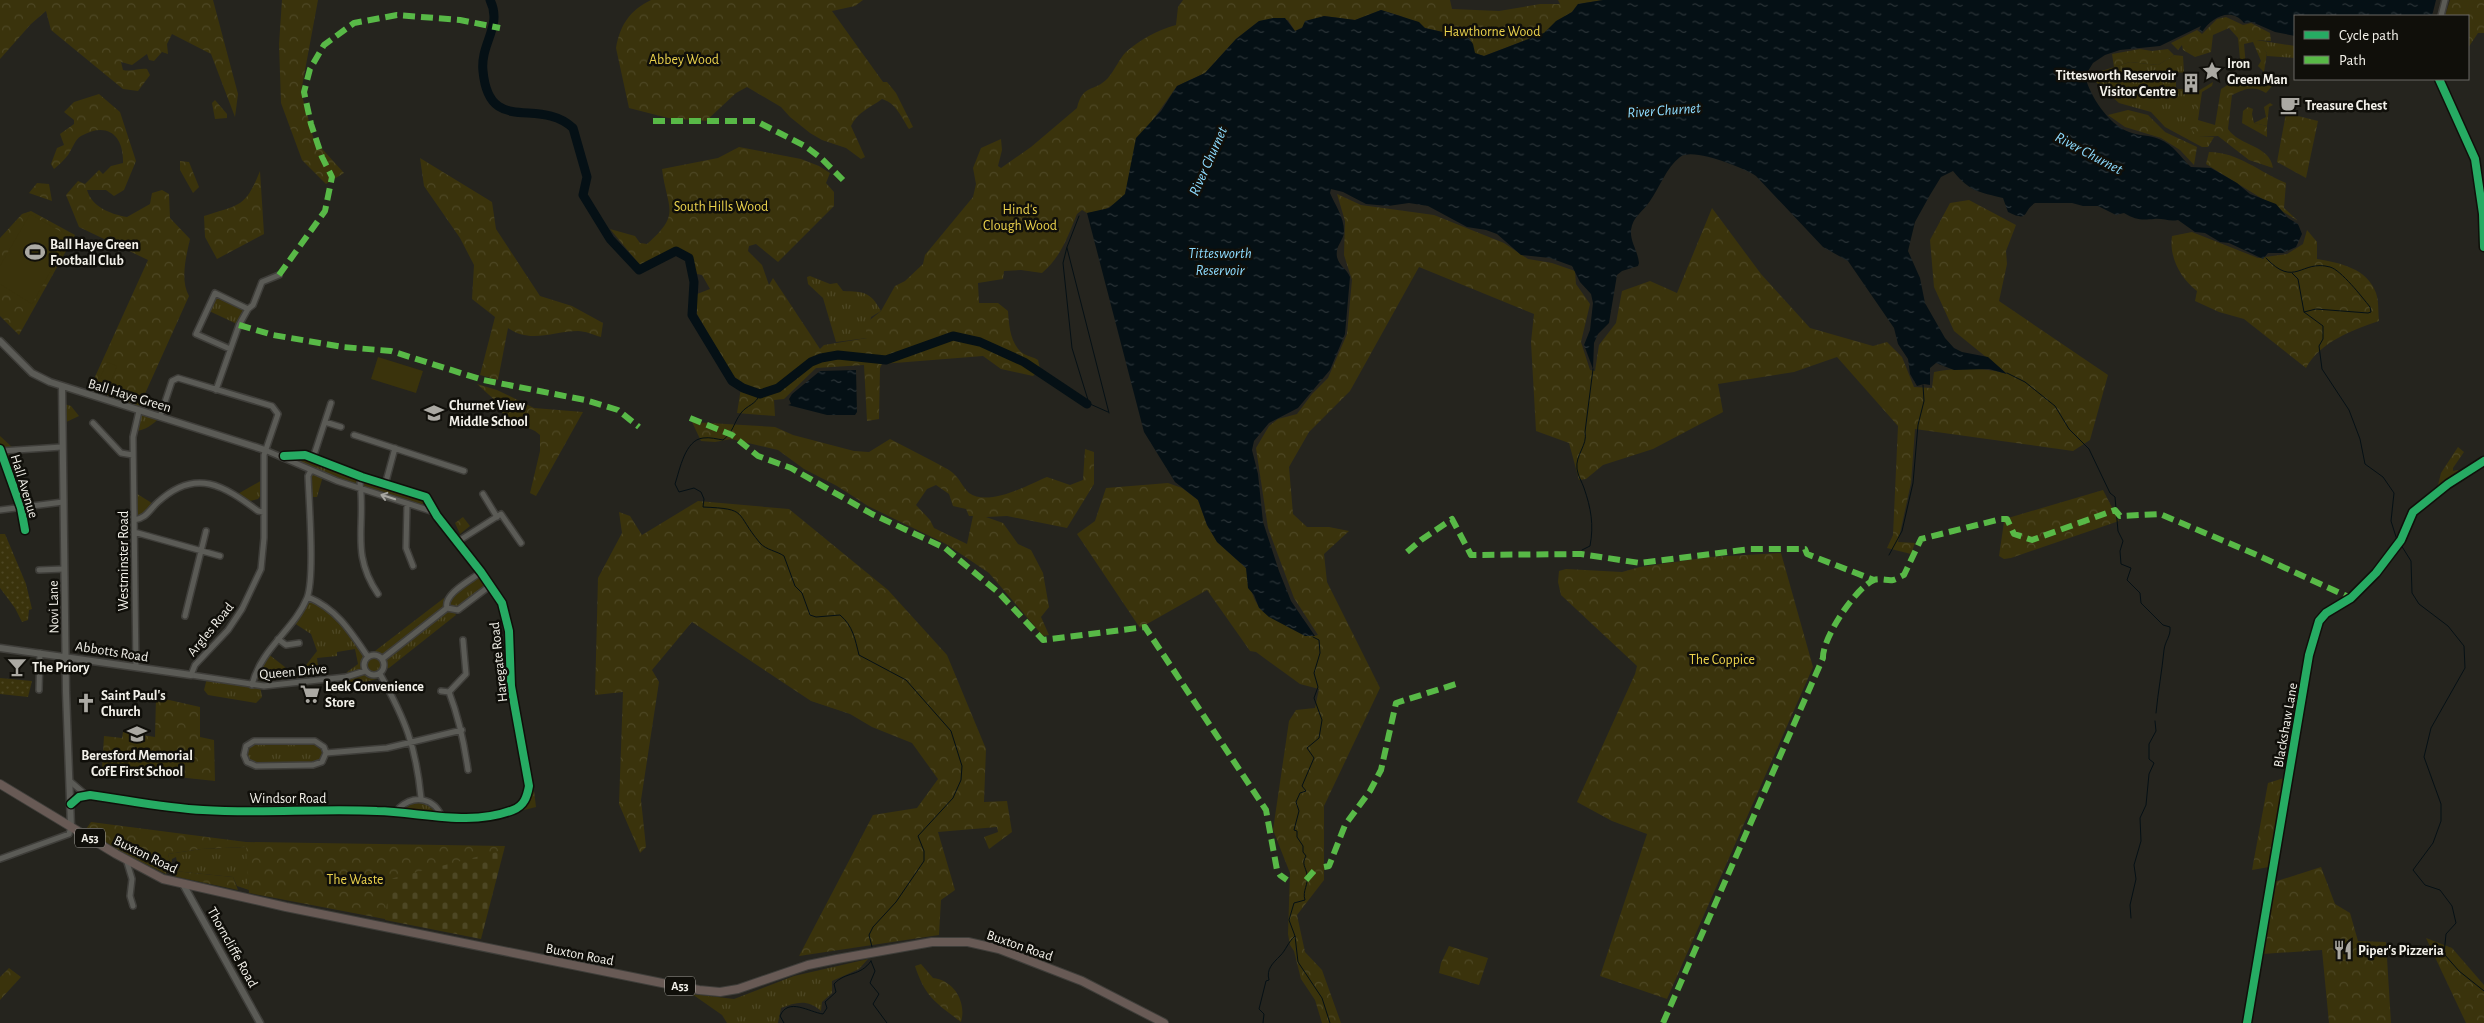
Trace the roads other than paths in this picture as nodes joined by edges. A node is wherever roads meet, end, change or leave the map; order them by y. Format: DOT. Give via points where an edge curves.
graph roads {
  1 [pos="2445,0"];
  2 [pos="2440,15"];
  3 [pos="2439,80"];
  4 [pos="2483,229"];
  5 [pos="2484,248"];
  6 [pos="279,276"];
  7 [pos="248,309"];
  8 [pos="0,341"];
  9 [pos="230,349"];
  10 [pos="62,386"];
  11 [pos="216,390"];
  12 [pos="331,403"];
  13 [pos="139,411"];
  14 [pos="160,417"];
  15 [pos="325,422"];
  16 [pos="92,423"];
  17 [pos="341,427"];
  18 [pos="354,435"];
  19 [pos="62,447"];
  20 [pos="395,448"];
  21 [pos="0,450"];
  22 [pos="265,450"];
  23 [pos="133,455"];
  24 [pos="301,455"];
  25 [pos="284,456"];
  26 [pos="313,458"];
  27 [pos="2484,461"];
  28 [pos="298,464"];
  29 [pos="311,470"];
  30 [pos="464,470"];
  31 [pos="362,477"];
  32 [pos="385,485"];
  33 [pos="360,489"];
  34 [pos="483,494"];
  35 [pos="422,495"];
  36 [pos="63,502"];
  37 [pos="408,504"];
  38 [pos="419,507"];
  39 [pos="22,508"];
  40 [pos="0,510"];
  41 [pos="264,512"];
  42 [pos="435,512"];
  43 [pos="497,517"];
  44 [pos="134,520"];
  45 [pos="25,530"];
  46 [pos="206,531"];
  47 [pos="134,532"];
  48 [pos="457,542"];
  49 [pos="521,543"];
  50 [pos="200,550"];
  51 [pos="220,556"];
  52 [pos="413,566"];
  53 [pos="64,569"];
  54 [pos="40,570"];
  55 [pos="481,572"];
  56 [pos="491,585"];
  57 [pos="378,594"];
  58 [pos="308,597"];
  59 [pos="447,608"];
  60 [pos="185,616"];
  61 [pos="278,638"];
  62 [pos="463,640"];
  63 [pos="295,645"];
  64 [pos="0,647"];
  65 [pos="40,653"];
  66 [pos="66,656"];
  67 [pos="368,658"];
  68 [pos="382,660"];
  69 [pos="136,667"];
  70 [pos="366,671"];
  71 [pos="380,674"];
  72 [pos="191,675"];
  73 [pos="252,685"];
  74 [pos="39,690"];
  75 [pos="441,691"];
  76 [pos="448,692"];
  77 [pos="462,730"];
  78 [pos="412,742"];
  79 [pos="326,754"];
  80 [pos="468,770"];
  81 [pos="71,782"];
  82 [pos="0,784"];
  83 [pos="86,795"];
  84 [pos="421,798"];
  85 [pos="71,804"];
  86 [pos="398,812"];
  87 [pos="508,812"];
  88 [pos="442,817"];
  89 [pos="71,827"];
  90 [pos="0,859"];
  91 [pos="126,859"];
  92 [pos="183,884"];
  93 [pos="196,887"];
  94 [pos="191,899"];
  95 [pos="133,906"];
  96 [pos="260,1023"];
  97 [pos="1164,1023"];
  98 [pos="2246,1023"];
  1 -- 2 [label="street"];
  3 -- 4 [label="street" via="2475,159"];
  4 -- 5 [label="street"];
  6 -- 7 [label="street" via="262,282 253,305"];
  7 -- 9 [label="street"];
  7 -- 9 [label="street" via="215,293 196,334"];
  8 -- 10 [label="street, Ball Haye Green" via="32,373"];
  9 -- 11 [label="street"];
  10 -- 13 [label="street, Ball Haye Green"];
  10 -- 19 [label="street, Novi Lane"];
  11 -- 14 [label="street" via="175,379"];
  11 -- 22 [label="street, Argles Road" via="276,410 277,418"];
  12 -- 15 [label="street"];
  13 -- 14 [label="street, Ball Haye Green"];
  13 -- 23 [label="street, Westminster Road"];
  14 -- 22 [label="street, Ball Haye Green"];
  15 -- 17 [label="street"];
  15 -- 26 [label="street"];
  16 -- 23 [label="street" via="121,453"];
  18 -- 20 [label="street"];
  19 -- 21 [label="street"];
  19 -- 36 [label="street, Novi Lane"];
  20 -- 30 [label="street"];
  20 -- 32 [label="street"];
  21 -- 39 [label="street, Hall Avenue"];
  22 -- 25 [label="street"];
  22 -- 41 [label="street, Argles Road"];
  23 -- 44 [label="street, Westminster Road"];
  24 -- 25 [label="street"];
  24 -- 26 [label="street"];
  24 -- 28 [label="street"];
  25 -- 28 [label="street"];
  26 -- 31 [label="street"];
  27 -- 98 [label="street, Blackshaw Lane" via="2413,512 2401,540 2376,573 2351,598 2319,621 2313,636"];
  28 -- 29 [label="street"];
  29 -- 33 [label="street"];
  29 -- 58 [label="street" via="308,476"];
  31 -- 32 [label="street"];
  31 -- 33 [label="street"];
  32 -- 35 [label="street"];
  37 -- 33 [label="street, one-way"];
  33 -- 57 [label="street" via="363,568"];
  34 -- 43 [label="street"];
  35 -- 38 [label="street" via="425,502"];
  35 -- 42 [label="street, Haregate Road"];
  36 -- 39 [label="street"];
  36 -- 53 [label="street, Novi Lane"];
  37 -- 38 [label="street"];
  37 -- 52 [label="street" via="406,548"];
  38 -- 42 [label="street"];
  39 -- 40 [label="street"];
  39 -- 45 [label="street, Hall Avenue"];
  41 -- 44 [label="street" via="220,486 194,483 171,491 144,518"];
  41 -- 72 [label="street, Argles Road" via="264,555 257,582 228,630 195,665"];
  42 -- 48 [label="street, Haregate Road"];
  43 -- 48 [label="street"];
  43 -- 49 [label="street" via="501,514"];
  44 -- 47 [label="street, Westminster Road"];
  46 -- 50 [label="street"];
  47 -- 50 [label="street"];
  47 -- 69 [label="street, Westminster Road"];
  48 -- 55 [label="street, Haregate Road"];
  50 -- 51 [label="street"];
  50 -- 60 [label="street"];
  53 -- 54 [label="street"];
  53 -- 66 [label="street, Novi Lane"];
  55 -- 56 [label="street, Haregate Road"];
  55 -- 59 [label="street" via="448,598"];
  56 -- 59 [label="street" via="458,610"];
  56 -- 87 [label="street, Haregate Road" via="502,603 508,624 510,678 529,786 525,801"];
  58 -- 61 [label="street"];
  58 -- 67 [label="street" via="338,616"];
  59 -- 68 [label="street"];
  61 -- 63 [label="street" via="286,645"];
  61 -- 73 [label="street" via="264,657"];
  62 -- 76 [label="street" via="466,674"];
  64 -- 65 [label="street, Abbotts Road"];
  65 -- 66 [label="street, Abbotts Road"];
  65 -- 74 [label="street"];
  66 -- 69 [label="street, Abbotts Road"];
  66 -- 81 [label="street, Novi Lane"];
  67 -- 68 [label="street" via="374,656"];
  67 -- 70 [label="street" via="364,662"];
  68 -- 71 [label="street" via="384,666"];
  69 -- 72 [label="street, Abbotts Road"];
  70 -- 71 [label="street" via="374,676"];
  70 -- 73 [label="street, Queen Drive" via="343,678"];
  71 -- 78 [label="street"];
  72 -- 73 [label="street, Queen Drive"];
  75 -- 76 [label="street"];
  76 -- 77 [label="street"];
  77 -- 78 [label="street"];
  77 -- 80 [label="street"];
  78 -- 79 [label="street"];
  78 -- 84 [label="street"];
  79 -- 79 [label="street" via="324,747 315,741 254,741 244,750 247,762 265,767 318,764"];
  81 -- 83 [label="street"];
  81 -- 85 [label="street, Novi Lane"];
  82 -- 89 [label="highway, Buxton Road / A53"];
  83 -- 85 [label="street"];
  83 -- 86 [label="street, Windsor Road" via="202,810"];
  84 -- 86 [label="street" via="405,802"];
  84 -- 88 [label="street" via="435,805"];
  85 -- 89 [label="street, Novi Lane"];
  86 -- 88 [label="street, Windsor Road"];
  87 -- 88 [label="street, Windsor Road" via="478,817"];
  89 -- 90 [label="street" via="69,834"];
  89 -- 91 [label="highway, Buxton Road / A53"];
  91 -- 92 [label="highway, Buxton Road / A53" via="164,879"];
  91 -- 95 [label="street" via="132,879 130,896"];
  92 -- 93 [label="highway, Buxton Road / A53"];
  92 -- 94 [label="street, Thorncliffe Road"];
  93 -- 94 [label="street"];
  93 -- 97 [label="highway, Buxton Road / A53" via="720,992 738,990 800,967 837,959 932,942 968,942 999,948 1082,980"];
  94 -- 96 [label="street, Thorncliffe Road"];
}
